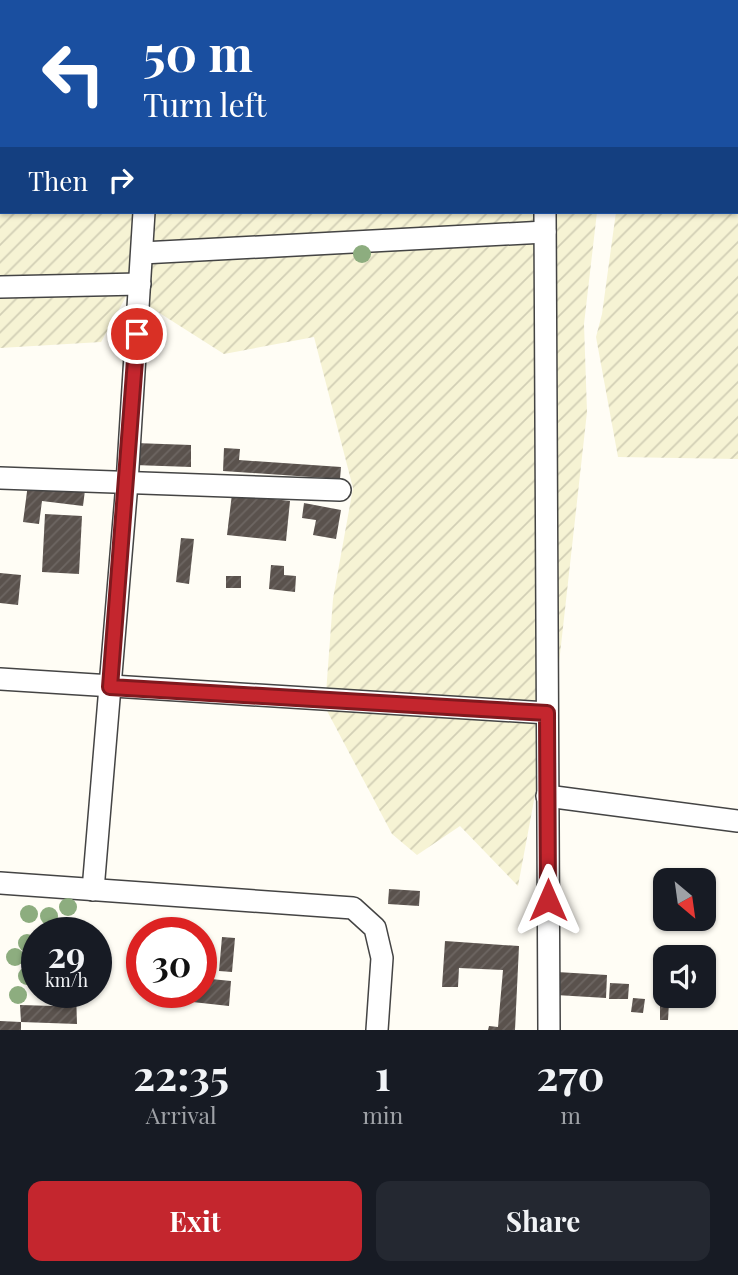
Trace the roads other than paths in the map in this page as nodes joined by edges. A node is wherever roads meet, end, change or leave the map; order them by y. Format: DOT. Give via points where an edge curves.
graph roads {
  1 [pos="144,214"];
  2 [pos="545,222"];
  3 [pos="142,253"];
  4 [pos="140,284"];
  5 [pos="0,287"];
  6 [pos="0,478"];
  7 [pos="127,483"];
  8 [pos="340,491"];
  9 [pos="0,679"];
  10 [pos="110,687"];
  11 [pos="547,713"];
  12 [pos="548,796"];
  13 [pos="738,821"];
  14 [pos="0,883"];
  15 [pos="93,890"];
  16 [pos="377,1030"];
  17 [pos="549,1030"];
  1 -- 3 [label="street"];
  2 -- 3 [label="street"];
  2 -- 11 [label="street"];
  3 -- 4 [label="street"];
  4 -- 5 [label="street"];
  4 -- 7 [label="street"];
  6 -- 7 [label="street"];
  7 -- 8 [label="street"];
  7 -- 10 [label="street"];
  9 -- 10 [label="street"];
  10 -- 11 [label="street"];
  10 -- 15 [label="street"];
  11 -- 12 [label="street"];
  12 -- 13 [label="street"];
  12 -- 17 [label="street"];
  14 -- 15 [label="street"];
  15 -- 16 [label="street" via="353,908 375,928 382,958"];
}
